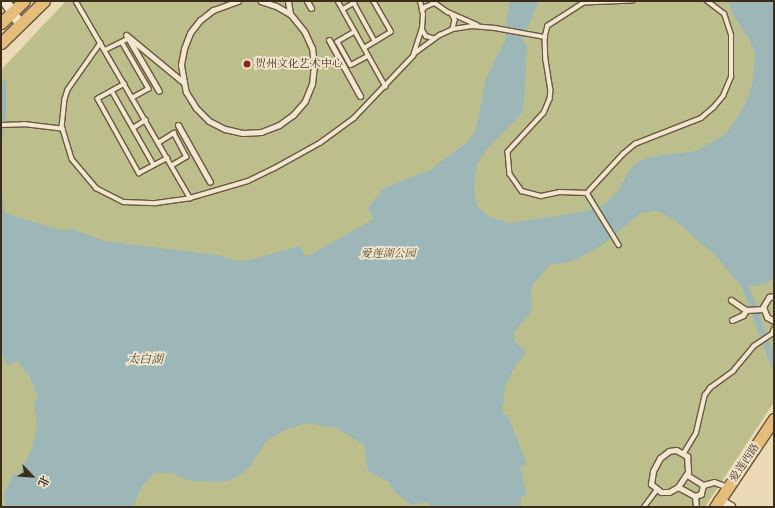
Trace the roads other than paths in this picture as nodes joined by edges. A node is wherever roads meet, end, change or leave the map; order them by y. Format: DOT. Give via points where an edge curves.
graph roads {
  1 [pos="5,1"];
  2 [pos="24,1"];
  3 [pos="44,1"];
  4 [pos="76,1"];
  5 [pos="238,1"];
  6 [pos="261,1"];
  7 [pos="288,1"];
  8 [pos="307,1"];
  9 [pos="338,1"];
  10 [pos="373,1"];
  11 [pos="420,1"];
  12 [pos="633,1"];
  13 [pos="707,1"];
  14 [pos="354,2"];
  15 [pos="434,2"];
  16 [pos="311,8"];
  17 [pos="343,9"];
  18 [pos="422,11"];
  19 [pos="12,13"];
  20 [pos="290,14"];
  21 [pos="452,14"];
  22 [pos="2,21"];
  23 [pos="20,24"];
  24 [pos="480,26"];
  25 [pos="422,29"];
  26 [pos="453,29"];
  27 [pos="356,32"];
  28 [pos="11,33"];
  29 [pos="434,38"];
  30 [pos="545,38"];
  31 [pos="128,39"];
  32 [pos="329,40"];
  33 [pos="1,42"];
  34 [pos="122,42"];
  35 [pos="376,42"];
  36 [pos="101,43"];
  37 [pos="364,48"];
  38 [pos="105,50"];
  39 [pos="368,56"];
  40 [pos="413,56"];
  41 [pos="183,82"];
  42 [pos="125,84"];
  43 [pos="386,87"];
  44 [pos="112,91"];
  45 [pos="159,91"];
  46 [pos="360,96"];
  47 [pos="133,98"];
  48 [pos="146,120"];
  49 [pos="1,125"];
  50 [pos="178,125"];
  51 [pos="133,128"];
  52 [pos="63,129"];
  53 [pos="158,143"];
  54 [pos="167,158"];
  55 [pos="154,165"];
  56 [pos="172,166"];
  57 [pos="210,182"];
  58 [pos="587,193"];
  59 [pos="190,198"];
  60 [pos="619,245"];
  61 [pos="774,296"];
  62 [pos="731,300"];
  63 [pos="764,309"];
  64 [pos="746,310"];
  65 [pos="732,320"];
  66 [pos="774,321"];
  67 [pos="774,329"];
  68 [pos="774,418"];
  69 [pos="774,432"];
  70 [pos="684,453"];
  71 [pos="687,475"];
  72 [pos="704,485"];
  73 [pos="678,487"];
  74 [pos="728,487"];
  75 [pos="657,490"];
  76 [pos="695,496"];
  77 [pos="723,505"];
  78 [pos="644,507"];
  79 [pos="696,507"];
  1 -- 19 [label="main road"];
  2 -- 19 [label="main road"];
  3 -- 23 [label="main road"];
  4 -- 36 [label="lane"];
  5 -- 41 [label="street" via="213,10 200,20 190,33 181,65"];
  6 -- 20 [label="street"];
  7 -- 20 [label="street"];
  8 -- 16 [label="street"];
  9 -- 17 [label="lane"];
  10 -- 35 [label="lane" via="391,32"];
  11 -- 18 [label="lane"];
  12 -- 30 [label="lane" via="578,5 548,26"];
  13 -- 58 [label="lane" via="724,14 731,35 731,76 723,96 701,118 635,144"];
  14 -- 17 [label="lane"];
  14 -- 35 [label="lane"];
  15 -- 18 [label="lane"];
  15 -- 21 [label="lane"];
  17 -- 27 [label="lane"];
  18 -- 25 [label="lane"];
  19 -- 22 [label="main road"];
  19 -- 23 [label="main road"];
  20 -- 41 [label="street" via="304,31 312,48 314,66 312,84 305,101 293,115 279,125 261,132 249,133 225,129 209,121 196,108"];
  21 -- 24 [label="lane"];
  21 -- 26 [label="lane" via="455,20"];
  22 -- 28 [label="main road"];
  23 -- 28 [label="main road"];
  24 -- 26 [label="lane"];
  24 -- 30 [label="lane"];
  25 -- 29 [label="lane" via="426,36"];
  25 -- 40 [label="lane"];
  26 -- 29 [label="lane"];
  27 -- 37 [label="lane"];
  27 -- 39 [label="lane" via="338,42 351,65"];
  28 -- 33 [label="main road"];
  29 -- 40 [label="lane"];
  30 -- 58 [label="lane" via="550,99 544,113 508,152 510,174 522,191 532,196 560,192"];
  31 -- 34 [label="lane"];
  31 -- 41 [label="street" via="126,35"];
  31 -- 45 [label="street"];
  32 -- 46 [label="street"];
  34 -- 38 [label="lane"];
  34 -- 47 [label="lane" via="149,89"];
  35 -- 37 [label="lane"];
  36 -- 38 [label="lane"];
  36 -- 52 [label="lane" via="68,90 63,110"];
  37 -- 39 [label="lane"];
  38 -- 42 [label="lane"];
  39 -- 43 [label="lane"];
  40 -- 43 [label="lane"];
  42 -- 44 [label="lane"];
  42 -- 47 [label="lane"];
  43 -- 59 [label="lane" via="354,118 300,155 248,181"];
  44 -- 51 [label="lane"];
  44 -- 55 [label="lane" via="98,99 139,173"];
  47 -- 48 [label="lane"];
  48 -- 51 [label="lane"];
  48 -- 53 [label="lane"];
  49 -- 52 [label="lane"];
  50 -- 57 [label="street"];
  51 -- 55 [label="lane"];
  52 -- 59 [label="lane" via="67,150 76,167 89,182 104,193 124,202 143,204"];
  53 -- 54 [label="lane"];
  53 -- 56 [label="lane" via="174,133 187,156"];
  54 -- 55 [label="lane"];
  54 -- 56 [label="lane"];
  56 -- 59 [label="lane"];
  58 -- 60 [label="lane"];
  61 -- 63 [label="street" via="766,301"];
  62 -- 64 [label="street"];
  63 -- 64 [label="street"];
  63 -- 66 [label="street" via="767,317"];
  64 -- 65 [label="street" via="743,315"];
  67 -- 70 [label="lane" via="772,334 760,341 741,363 710,388 705,395 699,427"];
  68 -- 74 [label="main road, 爱莲西路"];
  69 -- 77 [label="main road, 爱莲西路"];
  70 -- 71 [label="street" via="690,463"];
  70 -- 75 [label="street" via="669,451 656,462 651,480"];
  71 -- 72 [label="street"];
  71 -- 73 [label="street"];
  72 -- 74 [label="street" via="714,482"];
  72 -- 76 [label="street" via="701,494"];
  73 -- 75 [label="street" via="669,492"];
  73 -- 76 [label="street"];
  74 -- 77 [label="main road, 爱莲西路"];
  75 -- 78 [label="lane"];
  76 -- 79 [label="street"];
}
